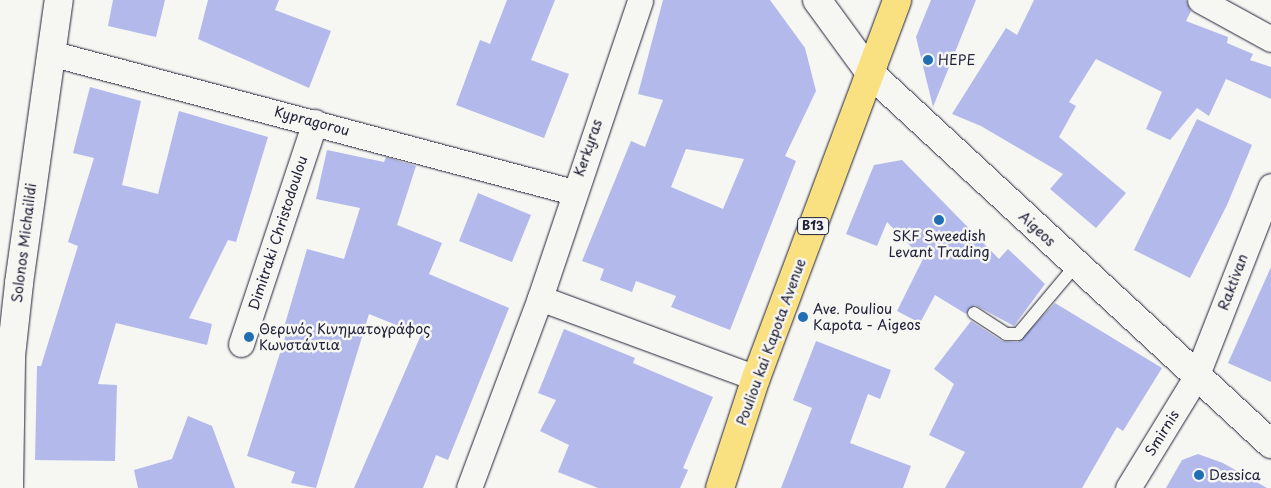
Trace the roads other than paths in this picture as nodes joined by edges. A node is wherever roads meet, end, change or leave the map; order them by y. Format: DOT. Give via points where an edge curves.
graph roads {
  1 [pos="59,0"];
  2 [pos="640,0"];
  3 [pos="817,0"];
  4 [pos="897,0"];
  5 [pos="1200,0"];
  6 [pos="1271,39"];
  7 [pos="50,53"];
  8 [pos="871,74"];
  9 [pos="315,122"];
  10 [pos="1271,186"];
  11 [pos="573,192"];
  12 [pos="1076,265"];
  13 [pos="540,298"];
  14 [pos="974,313"];
  15 [pos="241,344"];
  16 [pos="6,366"];
  17 [pos="1196,377"];
  18 [pos="756,378"];
  19 [pos="4,443"];
  20 [pos="1271,444"];
  21 [pos="9,488"];
  22 [pos="469,488"];
  23 [pos="720,488"];
  24 [pos="1128,488"];
  1 -- 7 [label="street, Solonos Michailidi"];
  2 -- 11 [label="street, Kerkyras"];
  3 -- 8 [label="street, Aigeos"];
  4 -- 8 [label="main road, Pouliou kai Kapota Avenue / B13"];
  5 -- 6 [label="street"];
  7 -- 9 [label="street, Kypragorou"];
  7 -- 16 [label="street, Solonos Michailidi"];
  8 -- 12 [label="street, Aigeos"];
  8 -- 18 [label="main road, Pouliou kai Kapota Avenue / B13"];
  9 -- 11 [label="street, Kypragorou"];
  9 -- 15 [label="street, Dimitraki Christodoulou"];
  10 -- 17 [label="street, Raktivan"];
  11 -- 13 [label="street, Kerkyras"];
  12 -- 14 [label="lane" via="1018,334 1006,334"];
  12 -- 17 [label="street, Aigeos"];
  13 -- 18 [label="street"];
  13 -- 22 [label="street, Kerkyras"];
  16 -- 19 [label="street, Solonos Michailidi"];
  17 -- 20 [label="street, Aigeos"];
  17 -- 24 [label="street, Smirnis"];
  18 -- 23 [label="main road, Pouliou kai Kapota Avenue / B13"];
  19 -- 21 [label="street, Solonos Michailidi"];
}
